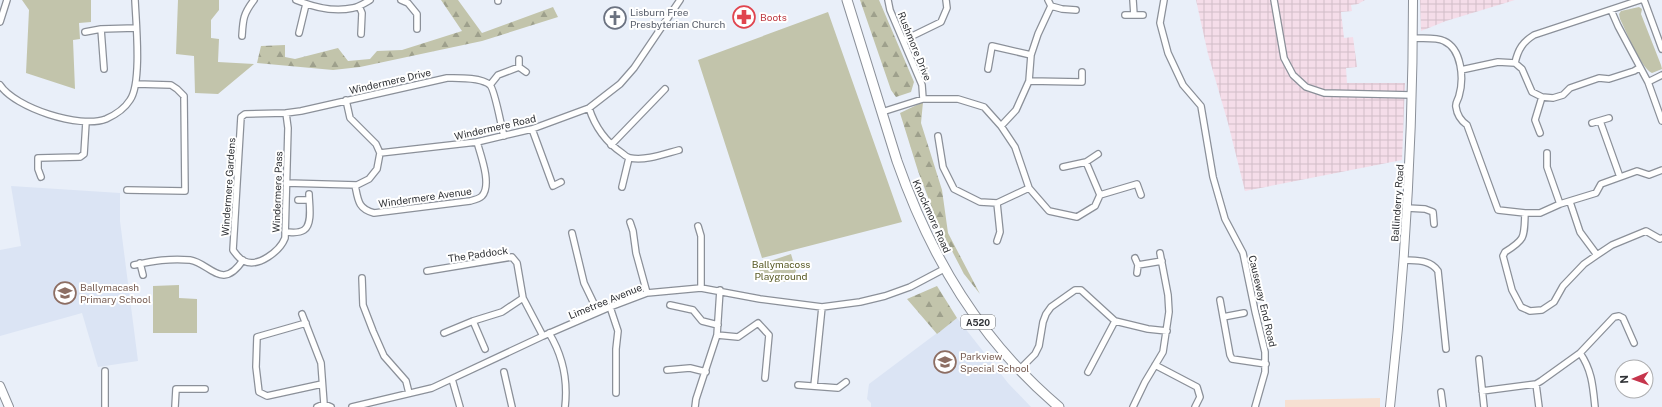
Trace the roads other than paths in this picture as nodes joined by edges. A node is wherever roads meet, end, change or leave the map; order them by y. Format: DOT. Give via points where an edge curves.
graph roads {
  1 [pos="7,0"];
  2 [pos="135,0"];
  3 [pos="254,0"];
  4 [pos="296,0"];
  5 [pos="370,0"];
  6 [pos="401,0"];
  7 [pos="680,0"];
  8 [pos="847,0"];
  9 [pos="888,0"];
  10 [pos="946,0"];
  11 [pos="1048,0"];
  12 [pos="1133,0"];
  13 [pos="1164,0"];
  14 [pos="1274,0"];
  15 [pos="1413,0"];
  16 [pos="1640,0"];
  17 [pos="1644,0"];
  18 [pos="306,4"];
  19 [pos="359,6"];
  20 [pos="1052,6"];
  21 [pos="1076,10"];
  22 [pos="1611,10"];
  23 [pos="1125,15"];
  24 [pos="1134,15"];
  25 [pos="1143,15"];
  26 [pos="0,22"];
  27 [pos="136,28"];
  28 [pos="417,28"];
  29 [pos="101,29"];
  30 [pos="86,32"];
  31 [pos="299,33"];
  32 [pos="361,34"];
  33 [pos="242,36"];
  34 [pos="1413,38"];
  35 [pos="904,40"];
  36 [pos="1662,49"];
  37 [pos="1031,55"];
  38 [pos="519,59"];
  39 [pos="1515,63"];
  40 [pos="519,67"];
  41 [pos="1639,68"];
  42 [pos="104,69"];
  43 [pos="988,69"];
  44 [pos="1461,70"];
  45 [pos="526,72"];
  46 [pos="1082,72"];
  47 [pos="1662,75"];
  48 [pos="1029,81"];
  49 [pos="1648,82"];
  50 [pos="136,84"];
  51 [pos="0,85"];
  52 [pos="490,85"];
  53 [pos="665,89"];
  54 [pos="1412,95"];
  55 [pos="1542,97"];
  56 [pos="923,99"];
  57 [pos="346,100"];
  58 [pos="589,108"];
  59 [pos="882,112"];
  60 [pos="286,113"];
  61 [pos="241,117"];
  62 [pos="1609,118"];
  63 [pos="1600,121"];
  64 [pos="1662,121"];
  65 [pos="86,122"];
  66 [pos="1592,123"];
  67 [pos="1001,126"];
  68 [pos="532,129"];
  69 [pos="1540,133"];
  70 [pos="504,136"];
  71 [pos="938,136"];
  72 [pos="477,142"];
  73 [pos="611,145"];
  74 [pos="679,150"];
  75 [pos="380,153"];
  76 [pos="1547,153"];
  77 [pos="1098,154"];
  78 [pos="629,158"];
  79 [pos="1086,162"];
  80 [pos="1064,167"];
  81 [pos="1662,170"];
  82 [pos="41,177"];
  83 [pos="1620,178"];
  84 [pos="561,182"];
  85 [pos="286,183"];
  86 [pos="355,185"];
  87 [pos="622,186"];
  88 [pos="1029,188"];
  89 [pos="127,190"];
  90 [pos="308,194"];
  91 [pos="1100,195"];
  92 [pos="1141,195"];
  93 [pos="298,200"];
  94 [pos="309,200"];
  95 [pos="1570,202"];
  96 [pos="997,203"];
  97 [pos="1560,204"];
  98 [pos="1407,208"];
  99 [pos="1525,213"];
  100 [pos="630,222"];
  101 [pos="1434,224"];
  102 [pos="698,226"];
  103 [pos="285,232"];
  104 [pos="572,232"];
  105 [pos="1662,238"];
  106 [pos="997,241"];
  107 [pos="1160,253"];
  108 [pos="1596,254"];
  109 [pos="240,258"];
  110 [pos="1135,258"];
  111 [pos="1403,260"];
  112 [pos="1162,261"];
  113 [pos="1138,265"];
  114 [pos="944,269"];
  115 [pos="427,271"];
  116 [pos="1137,273"];
  117 [pos="143,275"];
  118 [pos="362,278"];
  119 [pos="701,288"];
  120 [pos="720,290"];
  121 [pos="647,293"];
  122 [pos="523,298"];
  123 [pos="1220,300"];
  124 [pos="670,305"];
  125 [pos="610,307"];
  126 [pos="822,307"];
  127 [pos="598,312"];
  128 [pos="1244,313"];
  129 [pos="302,314"];
  130 [pos="1223,317"];
  131 [pos="474,321"];
  132 [pos="1116,321"];
  133 [pos="306,323"];
  134 [pos="718,325"];
  135 [pos="1167,331"];
  136 [pos="444,333"];
  137 [pos="549,333"];
  138 [pos="717,335"];
  139 [pos="543,336"];
  140 [pos="1634,343"];
  141 [pos="485,349"];
  142 [pos="1446,350"];
  143 [pos="1580,353"];
  144 [pos="1479,359"];
  145 [pos="1266,364"];
  146 [pos="1155,365"];
  147 [pos="668,370"];
  148 [pos="1019,370"];
  149 [pos="105,371"];
  150 [pos="504,372"];
  151 [pos="706,372"];
  152 [pos="1088,372"];
  153 [pos="765,378"];
  154 [pos="452,379"];
  155 [pos="846,382"];
  156 [pos="322,384"];
  157 [pos="1536,384"];
  158 [pos="798,385"];
  159 [pos="0,386"];
  160 [pos="814,386"];
  161 [pos="205,389"];
  162 [pos="1482,391"];
  163 [pos="1441,392"];
  164 [pos="410,393"];
  165 [pos="616,393"];
  166 [pos="324,404"];
  167 [pos="9,407"];
  168 [pos="105,407"];
  169 [pos="175,407"];
  170 [pos="317,407"];
  171 [pos="331,407"];
  172 [pos="352,407"];
  173 [pos="460,407"];
  174 [pos="512,407"];
  175 [pos="565,407"];
  176 [pos="695,407"];
  177 [pos="1058,407"];
  178 [pos="1133,407"];
  179 [pos="1195,407"];
  180 [pos="1254,407"];
  181 [pos="1390,407"];
  182 [pos="1443,407"];
  183 [pos="1484,407"];
  184 [pos="1539,407"];
  185 [pos="1595,407"];
  1 -- 26 [label="street"];
  2 -- 27 [label="street"];
  3 -- 33 [label="street" via="243,17"];
  4 -- 18 [label="street"];
  5 -- 19 [label="street"];
  6 -- 28 [label="street" via="408,3 418,14"];
  7 -- 58 [label="street, Windermere Road" via="634,68 620,84"];
  8 -- 59 [label="main road, Knockmore Road / A520"];
  9 -- 35 [label="street, Rushmore Drive"];
  10 -- 35 [label="street" via="947,8 941,22"];
  11 -- 20 [label="street"];
  12 -- 24 [label="street"];
  13 -- 145 [label="street, Causeway End Road" via="1160,23 1168,53 1183,85 1201,106 1213,177 1225,219 1243,253"];
  14 -- 54 [label="street" via="1284,58 1293,75 1306,87 1324,93"];
  15 -- 34 [label="main road, Ballinderry Road"];
  16 -- 22 [label="street"];
  17 -- 36 [label="street"];
  18 -- 19 [label="street" via="325,8"];
  18 -- 31 [label="street"];
  19 -- 32 [label="street" via="362,13"];
  20 -- 21 [label="street"];
  20 -- 37 [label="street"];
  22 -- 39 [label="street" via="1534,35 1524,41"];
  22 -- 41 [label="street"];
  23 -- 24 [label="street"];
  24 -- 25 [label="street"];
  27 -- 29 [label="street"];
  27 -- 50 [label="street"];
  29 -- 30 [label="street"];
  29 -- 42 [label="street"];
  34 -- 44 [label="street" via="1443,40 1454,48"];
  34 -- 54 [label="main road, Ballinderry Road"];
  35 -- 56 [label="street, Rushmore Drive" via="922,85"];
  37 -- 43 [label="street" via="992,46"];
  37 -- 48 [label="street"];
  38 -- 40 [label="street"];
  39 -- 44 [label="street" via="1498,62"];
  39 -- 55 [label="street" via="1522,69 1532,92"];
  40 -- 45 [label="street"];
  40 -- 52 [label="street" via="498,75"];
  41 -- 49 [label="street"];
  41 -- 55 [label="street" via="1609,79 1599,78 1570,88 1553,98"];
  44 -- 99 [label="street" via="1456,107 1460,119 1466,125 1498,210"];
  46 -- 48 [label="street" via="1082,82"];
  47 -- 49 [label="street"];
  48 -- 67 [label="street" via="1016,110"];
  49 -- 64 [label="street"];
  50 -- 65 [label="street" via="131,99 120,111 106,119"];
  50 -- 89 [label="street" via="171,85 184,96 185,191"];
  51 -- 65 [label="street" via="18,102 64,118"];
  52 -- 57 [label="street, Windermere Drive" via="472,78 447,78"];
  52 -- 70 [label="street" via="494,92"];
  53 -- 73 [label="street"];
  54 -- 98 [label="main road, Ballinderry Road"];
  55 -- 69 [label="street" via="1536,120"];
  56 -- 59 [label="street"];
  56 -- 67 [label="street" via="958,99 984,107"];
  57 -- 60 [label="street, Windermere Drive"];
  57 -- 75 [label="street" via="350,118 376,144"];
  58 -- 68 [label="street, Windermere Road"];
  58 -- 73 [label="street" via="600,132"];
  59 -- 114 [label="main road, Knockmore Road / A520" via="906,185"];
  60 -- 61 [label="street, Windermere Drive" via="245,114"];
  60 -- 85 [label="street, Windermere Pass"];
  61 -- 109 [label="street, Windermere Gardens" via="233,250"];
  62 -- 63 [label="street"];
  63 -- 66 [label="street"];
  63 -- 83 [label="street"];
  65 -- 82 [label="street" via="84,154 80,157 38,158"];
  67 -- 88 [label="street" via="1015,147"];
  68 -- 70 [label="street, Windermere Road"];
  68 -- 84 [label="street" via="553,186"];
  70 -- 72 [label="street, Windermere Road"];
  71 -- 96 [label="street" via="943,167 954,189 980,202"];
  72 -- 75 [label="street, Windermere Road"];
  72 -- 86 [label="street, Windermere Avenue" via="486,187 480,198 470,202 374,213 366,211 360,205"];
  73 -- 78 [label="street"];
  74 -- 78 [label="street" via="648,158"];
  75 -- 86 [label="street" via="377,169 369,179"];
  76 -- 97 [label="street" via="1547,167"];
  77 -- 79 [label="street"];
  78 -- 87 [label="street"];
  79 -- 80 [label="street"];
  79 -- 91 [label="street"];
  81 -- 83 [label="street" via="1649,175 1638,171"];
  83 -- 95 [label="street" via="1601,184 1596,193"];
  85 -- 86 [label="street"];
  85 -- 103 [label="street, Windermere Pass"];
  88 -- 91 [label="street" via="1048,211 1077,217 1095,206"];
  88 -- 96 [label="street"];
  90 -- 94 [label="street"];
  91 -- 92 [label="street" via="1137,184"];
  93 -- 94 [label="street"];
  94 -- 103 [label="street" via="308,225 304,230"];
  95 -- 97 [label="street"];
  95 -- 108 [label="street" via="1580,232"];
  96 -- 106 [label="street" via="1000,232"];
  97 -- 99 [label="street" via="1540,213"];
  98 -- 101 [label="street" via="1429,209 1433,212"];
  98 -- 111 [label="main road, Ballinderry Road"];
  99 -- 108 [label="street" via="1524,235 1517,244 1505,252 1504,256 1512,290 1521,307 1530,311 1542,310 1554,302 1563,286"];
  100 -- 121 [label="street"];
  102 -- 119 [label="street" via="701,236"];
  103 -- 109 [label="street, Windermere Pass" via="282,245 260,261 251,263"];
  104 -- 127 [label="street" via="584,283"];
  105 -- 108 [label="street" via="1646,231"];
  107 -- 112 [label="street"];
  109 -- 117 [label="street" via="234,270 226,274 216,274 193,260 167,258 137,264"];
  110 -- 113 [label="street"];
  111 -- 142 [label="street" via="1427,262 1434,265 1438,271"];
  111 -- 181 [label="main road, Ballinderry Road"];
  112 -- 113 [label="street"];
  112 -- 135 [label="street" via="1168,295"];
  113 -- 116 [label="street"];
  114 -- 126 [label="street, Limetree Avenue" via="886,296"];
  114 -- 148 [label="main road, Knockmore Road / A520" via="980,324"];
  115 -- 122 [label="street, The Paddock" via="512,257 518,262"];
  118 -- 164 [label="street" via="363,305 373,331 384,356 406,381"];
  119 -- 120 [label="street, Limetree Avenue"];
  119 -- 121 [label="street, Limetree Avenue"];
  120 -- 126 [label="street, Limetree Avenue" via="760,299"];
  120 -- 134 [label="street"];
  121 -- 125 [label="street, Limetree Avenue"];
  122 -- 131 [label="street" via="502,312"];
  122 -- 139 [label="street, The Paddock"];
  123 -- 130 [label="street"];
  124 -- 134 [label="street" via="692,310 702,321"];
  125 -- 127 [label="street, Limetree Avenue"];
  125 -- 165 [label="street" via="618,331"];
  126 -- 160 [label="street"];
  127 -- 137 [label="street, Limetree Avenue"];
  128 -- 130 [label="street"];
  129 -- 133 [label="street"];
  130 -- 145 [label="street" via="1232,359"];
  131 -- 136 [label="street"];
  131 -- 141 [label="street"];
  132 -- 135 [label="street"];
  132 -- 148 [label="street" via="1081,290 1074,290 1051,307 1046,314 1039,346 1035,354"];
  132 -- 152 [label="street"];
  133 -- 156 [label="street" via="321,363"];
  133 -- 156 [label="street" via="257,337 256,367 259,392 267,396"];
  134 -- 138 [label="street"];
  135 -- 146 [label="street" via="1163,352"];
  137 -- 139 [label="street, Limetree Avenue"];
  137 -- 175 [label="street" via="563,364"];
  138 -- 151 [label="street"];
  138 -- 153 [label="street" via="738,337 758,323 769,335"];
  139 -- 154 [label="street, Limetree Avenue"];
  140 -- 143 [label="street" via="1623,318 1619,316 1614,317"];
  143 -- 157 [label="street"];
  143 -- 185 [label="street" via="1592,377"];
  144 -- 162 [label="street"];
  145 -- 180 [label="street, Causeway End Road" via="1262,386"];
  146 -- 178 [label="street"];
  146 -- 179 [label="street" via="1197,387 1200,397"];
  147 -- 151 [label="street" via="690,368"];
  148 -- 177 [label="main road, Knockmore Road / A520"];
  149 -- 168 [label="street"];
  150 -- 174 [label="street"];
  151 -- 176 [label="street"];
  154 -- 164 [label="street, Limetree Avenue" via="432,388"];
  154 -- 173 [label="street"];
  155 -- 160 [label="street" via="838,388"];
  156 -- 166 [label="street"];
  157 -- 162 [label="street"];
  157 -- 184 [label="street"];
  158 -- 160 [label="street"];
  159 -- 167 [label="main road"];
  161 -- 169 [label="street" via="176,389"];
  162 -- 183 [label="street"];
  163 -- 182 [label="street"];
  164 -- 172 [label="street, Limetree Avenue"];
  166 -- 170 [label="street"];
  166 -- 171 [label="street"];
}
